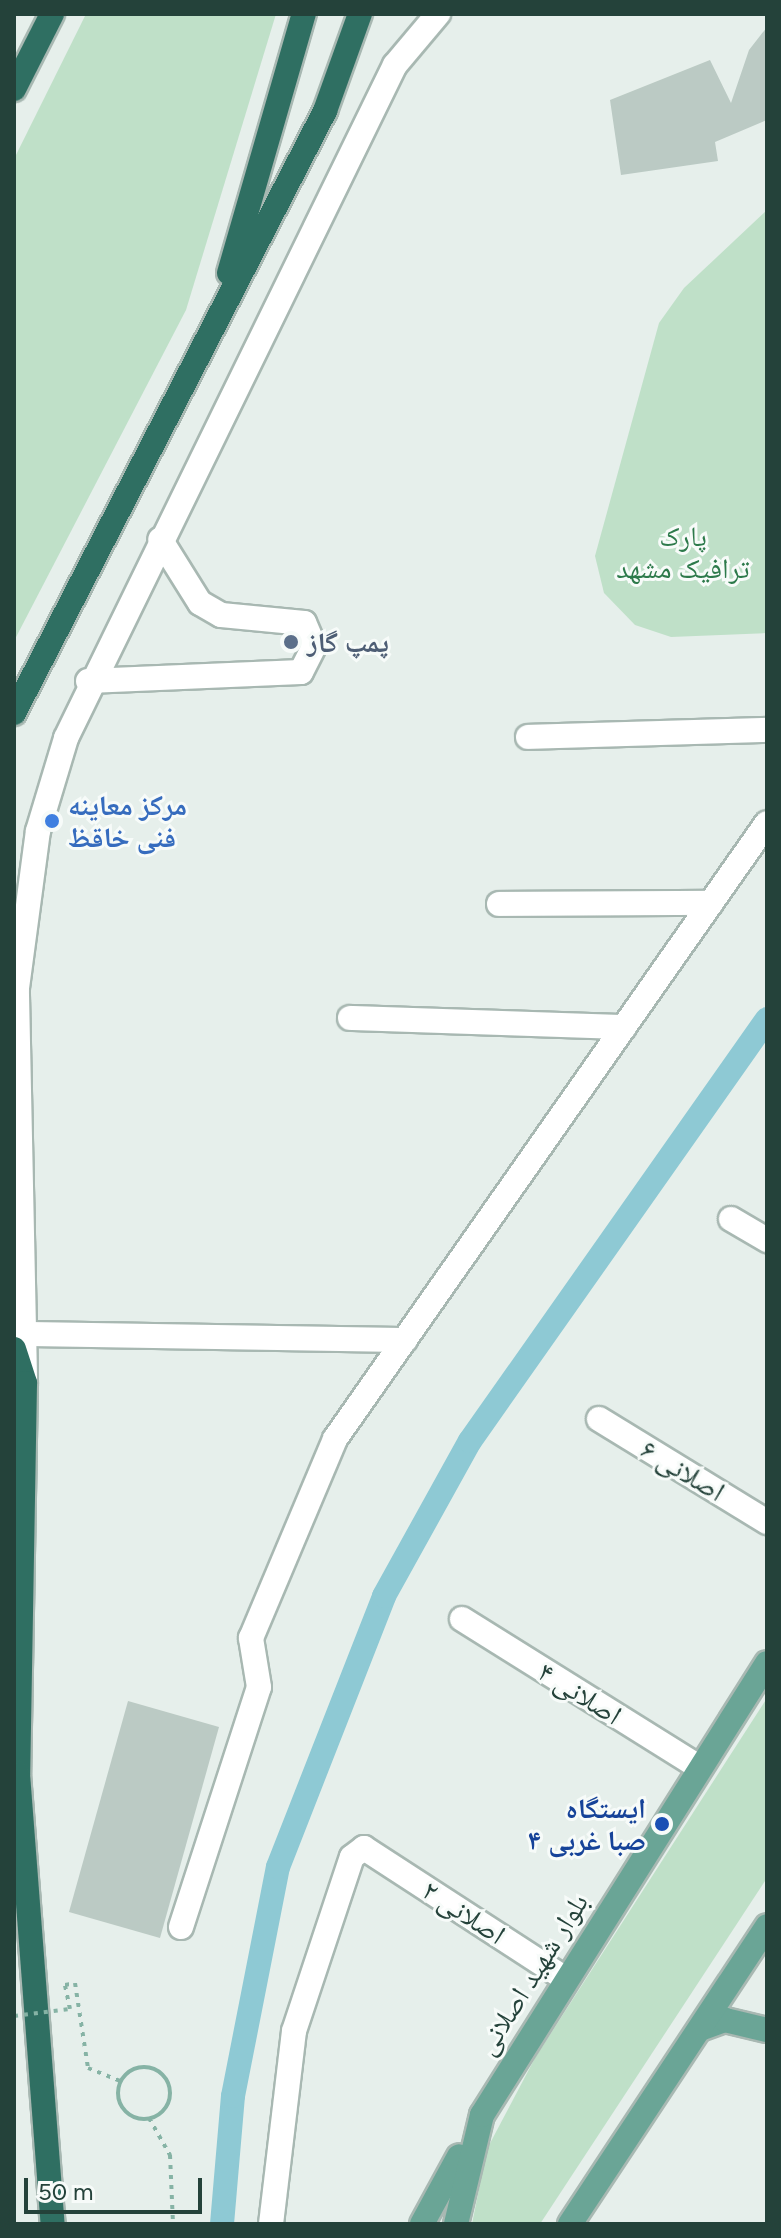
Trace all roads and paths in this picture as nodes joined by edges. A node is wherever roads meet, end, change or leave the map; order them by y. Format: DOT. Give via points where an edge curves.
graph roads {
  1 [pos="52,14"];
  2 [pos="304,14"];
  3 [pos="360,14"];
  4 [pos="438,14"];
  5 [pos="14,89"];
  6 [pos="213,329"];
  7 [pos="160,539"];
  8 [pos="88,681"];
  9 [pos="14,713"];
  10 [pos="767,730"];
  11 [pos="528,737"];
  12 [pos="767,823"];
  13 [pos="711,903"];
  14 [pos="499,904"];
  15 [pos="350,1018"];
  16 [pos="624,1027"];
  17 [pos="731,1219"];
  18 [pos="767,1240"];
  19 [pos="405,1340"];
  20 [pos="20,1341"];
  21 [pos="599,1419"];
  22 [pos="767,1522"];
  23 [pos="462,1619"];
  24 [pos="767,1663"];
  25 [pos="699,1767"];
  26 [pos="767,1926"];
  27 [pos="181,1927"];
  28 [pos="563,1977"];
  29 [pos="14,2016"];
  30 [pos="700,2029"];
  31 [pos="767,2030"];
  32 [pos="120,2081"];
  33 [pos="482,2115"];
  34 [pos="149,2118"];
  35 [pos="53,2224"];
  36 [pos="173,2224"];
  37 [pos="271,2224"];
  38 [pos="422,2224"];
  39 [pos="456,2224"];
  40 [pos="570,2224"];
  1 -- 5 [label="highway"];
  2 -- 6 [label="highway"];
  3 -- 6 [label="highway" via="325,111"];
  4 -- 7 [label="street" via="395,65"];
  6 -- 9 [label="highway"];
  7 -- 8 [label="street"];
  7 -- 8 [label="street" via="200,603 221,615 304,623 314,646 301,672"];
  8 -- 20 [label="street" via="38,831 17,988"];
  10 -- 11 [label="street"];
  12 -- 13 [label="street"];
  13 -- 14 [label="street"];
  13 -- 16 [label="street"];
  15 -- 16 [label="street"];
  16 -- 19 [label="street"];
  17 -- 18 [label="street"];
  19 -- 20 [label="street"];
  19 -- 27 [label="street" via="335,1439 251,1638 259,1687"];
  20 -- 35 [label="highway" via="25,1383 18,1774"];
  21 -- 22 [label="street, اصلانی ۶"];
  23 -- 25 [label="street, اصلانی ۴"];
  24 -- 25 [label="main road, بلوار شهید اصلانی"];
  25 -- 28 [label="main road, بلوار شهید اصلانی"];
  26 -- 30 [label="main road"];
  28 -- 33 [label="main road, بلوار شهید اصلانی"];
  28 -- 37 [label="street, اصلانی ۲" via="364,1848 348,1863 294,2031"];
  29 -- 32 [label="path, bridge" via="70,2009 65,1985 75,1983 88,2068"];
  30 -- 31 [label="main road" via="725,2020"];
  30 -- 40 [label="main road"];
  32 -- 34 [label="path" via="123,2109"];
  32 -- 34 [label="path" via="142,2067 165,2079 167,2103"];
  33 -- 38 [label="main road, بلوار شهید اصلانی"];
  33 -- 39 [label="main road, بلوار شهید اصلانی"];
  34 -- 36 [label="path" via="170,2155"];
}
